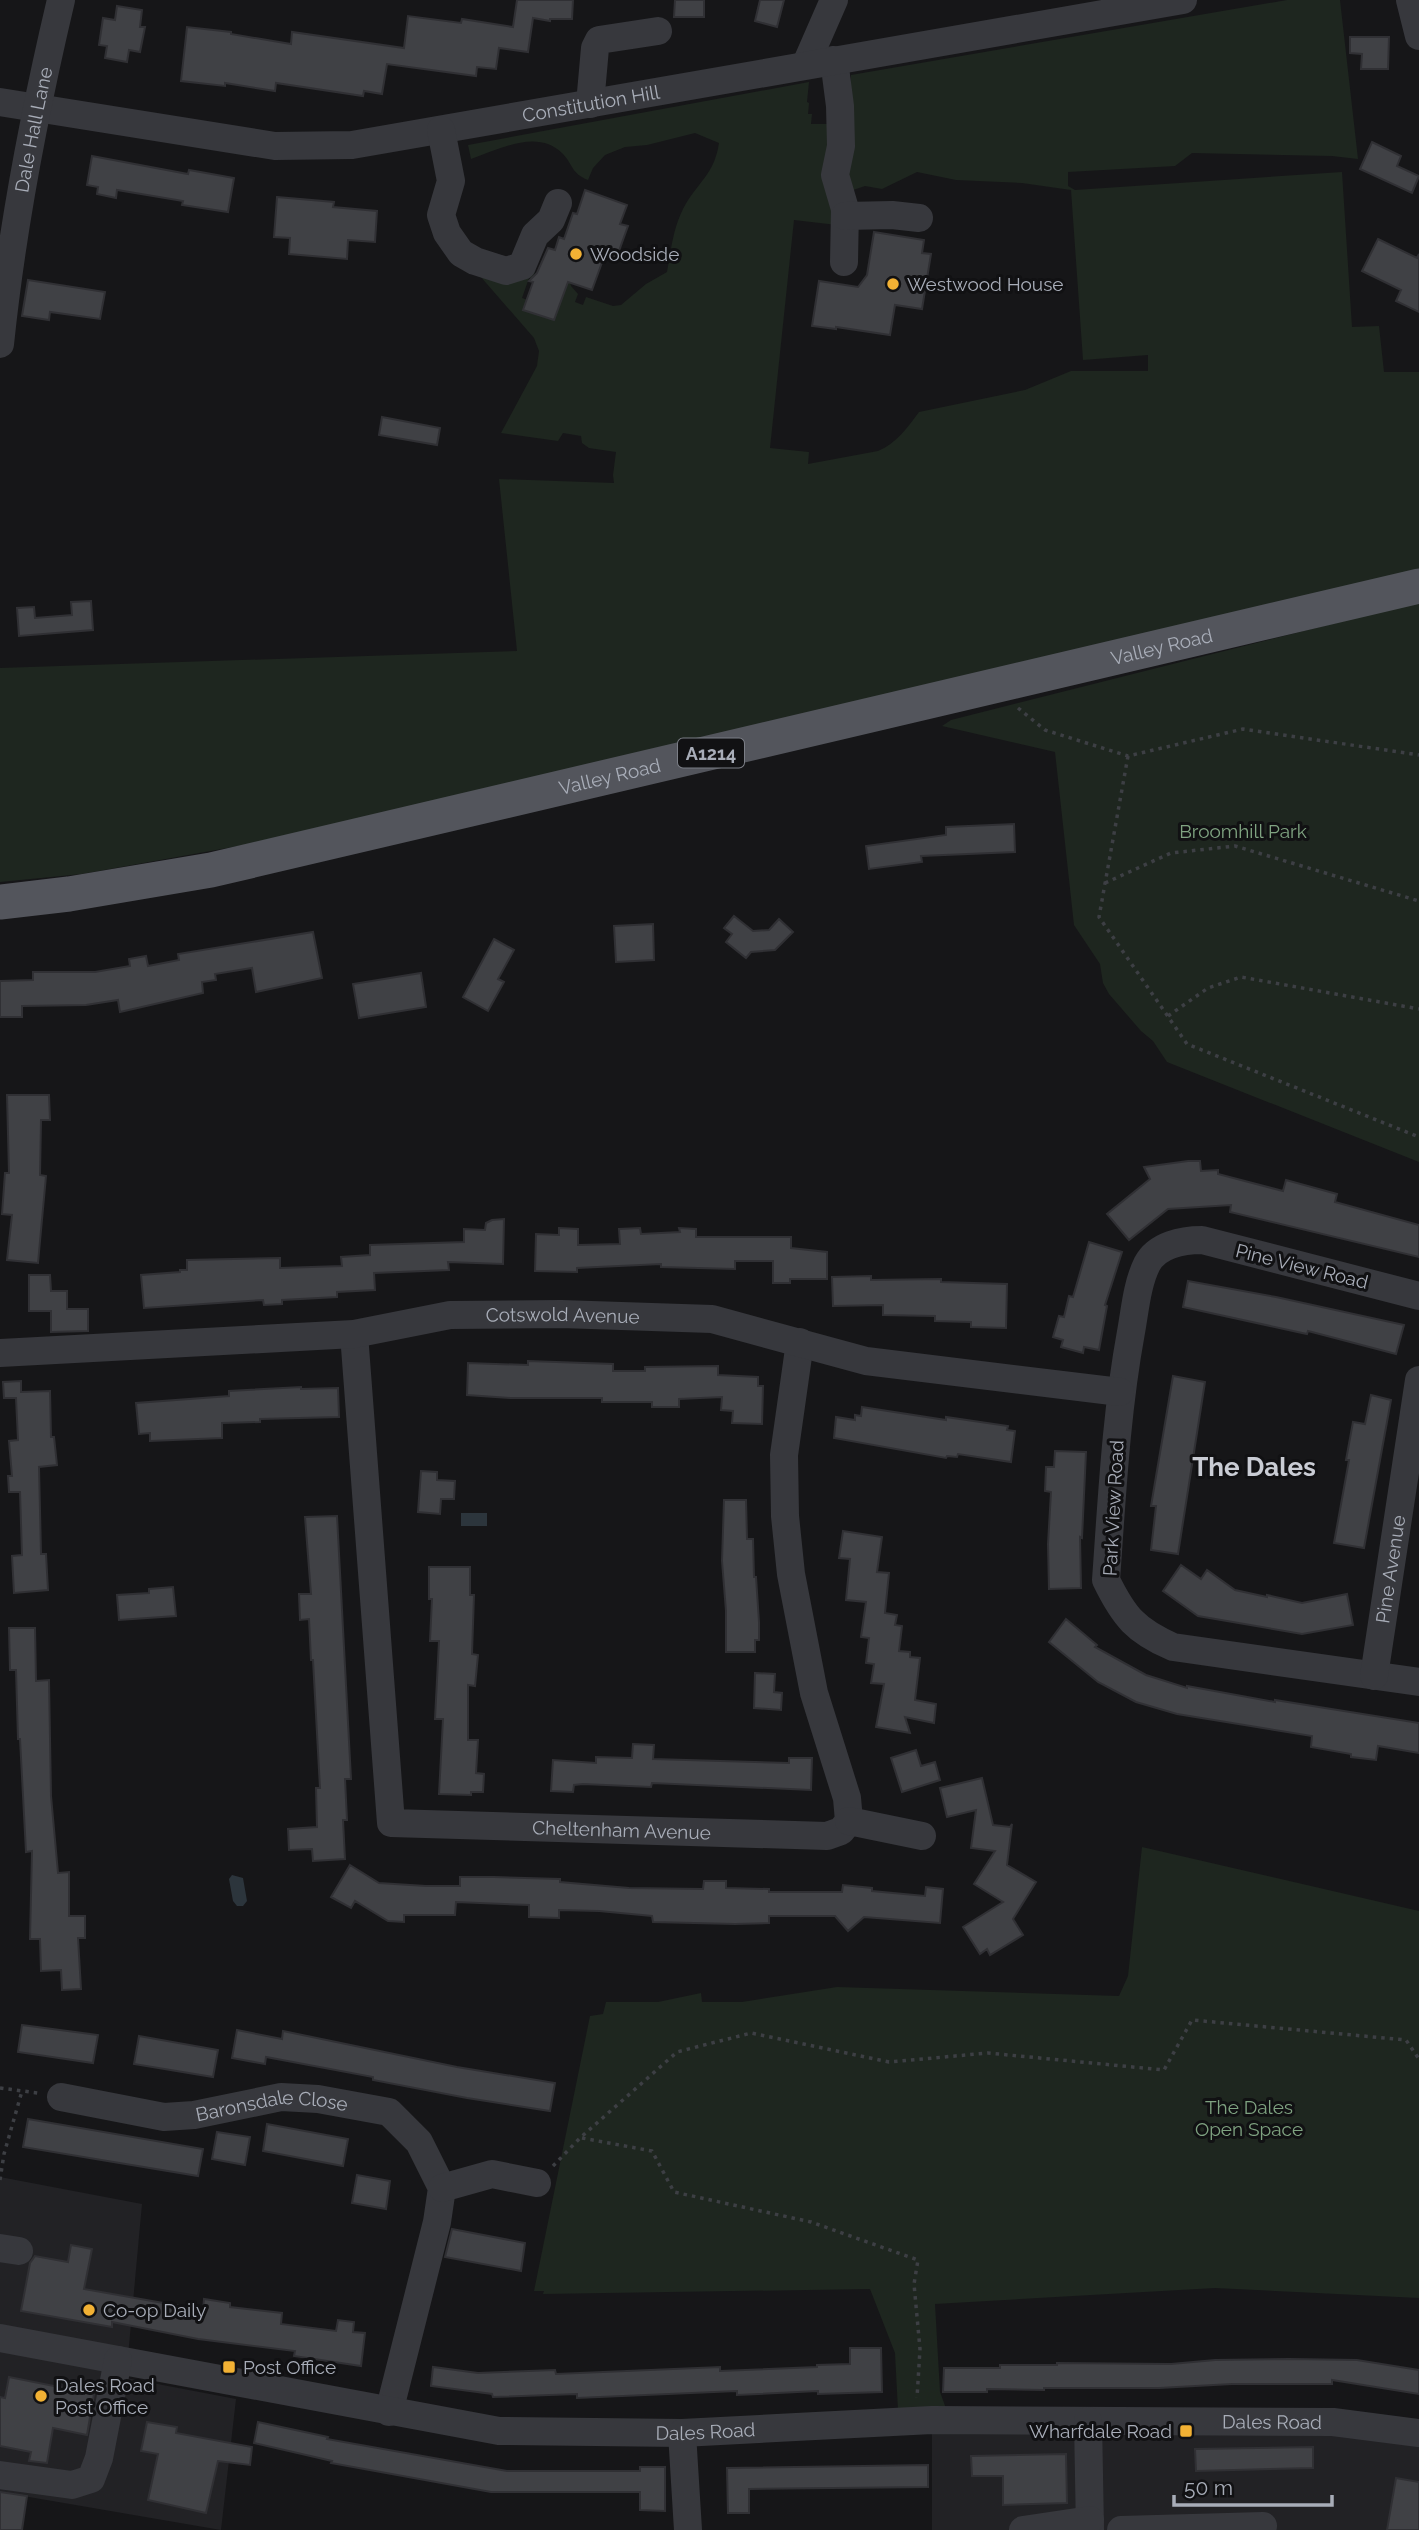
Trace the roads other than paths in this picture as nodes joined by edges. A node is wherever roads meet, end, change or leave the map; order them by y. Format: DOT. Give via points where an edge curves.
graph roads {
  1 [pos="61,0"];
  2 [pos="834,0"];
  3 [pos="1183,0"];
  4 [pos="1410,0"];
  5 [pos="658,31"];
  6 [pos="1419,36"];
  7 [pos="834,60"];
  8 [pos="806,64"];
  9 [pos="0,102"];
  10 [pos="590,104"];
  11 [pos="36,107"];
  12 [pos="441,130"];
  13 [pos="558,203"];
  14 [pos="845,216"];
  15 [pos="919,218"];
  16 [pos="844,262"];
  17 [pos="0,344"];
  18 [pos="1419,586"];
  19 [pos="0,902"];
  20 [pos="1184,1240"];
  21 [pos="1419,1296"];
  22 [pos="354,1334"];
  23 [pos="800,1342"];
  24 [pos="0,1353"];
  25 [pos="1419,1380"];
  26 [pos="1120,1392"];
  27 [pos="1374,1676"];
  28 [pos="1419,1682"];
  29 [pos="849,1821"];
  30 [pos="922,1836"];
  31 [pos="61,2097"];
  32 [pos="537,2182"];
  33 [pos="442,2188"];
  34 [pos="0,2338"];
  35 [pos="118,2360"];
  36 [pos="389,2412"];
  37 [pos="1088,2421"];
  38 [pos="682,2433"];
  39 [pos="1419,2433"];
  40 [pos="0,2475"];
  41 [pos="1090,2525"];
  42 [pos="1263,2526"];
  43 [pos="688,2530"];
  44 [pos="1023,2530"];
  45 [pos="1121,2530"];
  46 [pos="1136,2530"];
  1 -- 11 [label="street, Dale Hall Lane"];
  2 -- 8 [label="street"];
  3 -- 7 [label="street, Constitution Hill"];
  4 -- 6 [label="street"];
  5 -- 10 [label="street" via="599,40"];
  7 -- 8 [label="street, Constitution Hill"];
  7 -- 14 [label="street" via="841,146 835,176"];
  8 -- 10 [label="street, Constitution Hill"];
  9 -- 11 [label="street, Constitution Hill"];
  10 -- 12 [label="street, Constitution Hill"];
  11 -- 12 [label="street, Constitution Hill" via="275,146 352,145"];
  11 -- 17 [label="street, Dale Hall Lane"];
  12 -- 13 [label="street" via="452,181 442,223 453,245 467,258 506,271 522,266 535,235 551,220"];
  14 -- 15 [label="street"];
  14 -- 16 [label="street"];
  18 -- 19 [label="main road, Valley Road / A1214" via="211,870"];
  20 -- 21 [label="street, Pine View Road" via="1202,1240"];
  20 -- 26 [label="street, Park View Road" via="1163,1248 1147,1263"];
  22 -- 23 [label="street, Cotswold Avenue" via="450,1315 561,1314 712,1319"];
  22 -- 24 [label="street, Cotswold Avenue"];
  22 -- 29 [label="street, Cheltenham Avenue" via="391,1823 827,1836 841,1831"];
  23 -- 26 [label="street, Cotswold Avenue" via="866,1361"];
  23 -- 29 [label="street" via="784,1455 785,1516 814,1693 847,1798"];
  25 -- 27 [label="street, Pine Avenue"];
  26 -- 27 [label="street, Park View Road" via="1106,1580 1131,1620 1147,1636 1173,1647"];
  27 -- 28 [label="street, Park View Road"];
  29 -- 30 [label="street"];
  31 -- 33 [label="street, Baronsdale Close" via="164,2117 281,2097 388,2112 419,2142"];
  32 -- 33 [label="street" via="492,2174"];
  33 -- 36 [label="street" via="438,2222"];
  34 -- 35 [label="street, Dales Road"];
  35 -- 36 [label="street, Dales Road"];
  35 -- 40 [label="street" via="91,2479 72,2485"];
  36 -- 38 [label="street, Dales Road" via="499,2431"];
  37 -- 38 [label="street, Dales Road" via="915,2421"];
  37 -- 39 [label="street, Dales Road" via="1333,2422"];
  37 -- 41 [label="street"];
  38 -- 43 [label="street"];
  41 -- 44 [label="street"];
  42 -- 46 [label="street"];
  45 -- 46 [label="street"];
}
